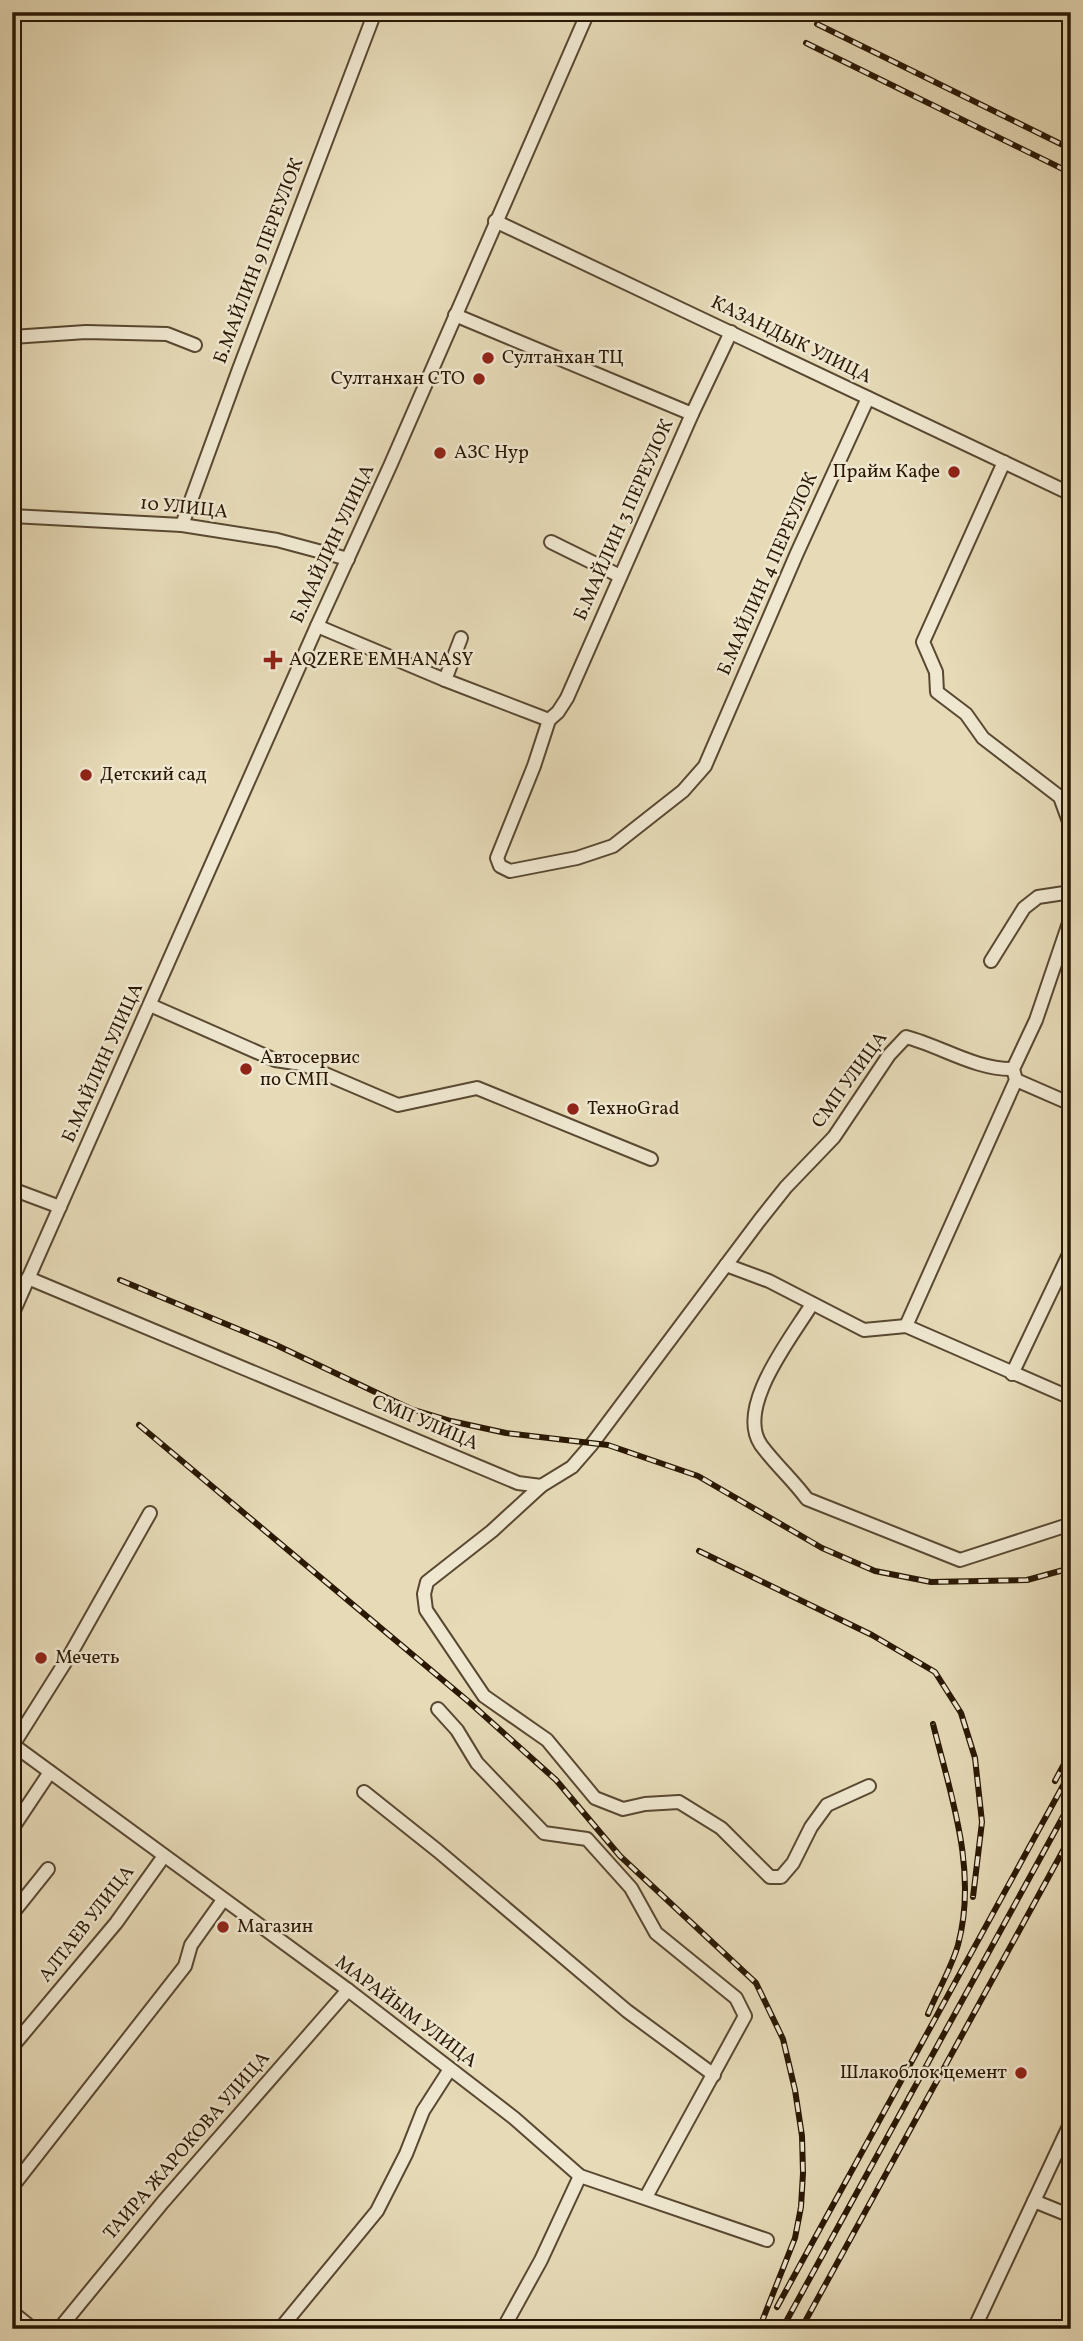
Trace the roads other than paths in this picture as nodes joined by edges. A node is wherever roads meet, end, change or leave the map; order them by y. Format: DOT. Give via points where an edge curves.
graph roads {
  1 [pos="375,12"];
  2 [pos="588,12"];
  3 [pos="495,221"];
  4 [pos="455,315"];
  5 [pos="731,332"];
  6 [pos="12,337"];
  7 [pos="195,345"];
  8 [pos="867,398"];
  9 [pos="692,414"];
  10 [pos="1004,462"];
  11 [pos="1071,494"];
  12 [pos="12,516"];
  13 [pos="182,525"];
  14 [pos="551,542"];
  15 [pos="348,559"];
  16 [pos="620,576"];
  17 [pos="317,626"];
  18 [pos="461,638"];
  19 [pos="444,680"];
  20 [pos="549,720"];
  21 [pos="1064,803"];
  22 [pos="1071,827"];
  23 [pos="1071,892"];
  24 [pos="1071,919"];
  25 [pos="991,961"];
  26 [pos="150,1005"];
  27 [pos="1015,1074"];
  28 [pos="1071,1104"];
  29 [pos="651,1159"];
  30 [pos="12,1189"];
  31 [pos="60,1207"];
  32 [pos="1071,1250"];
  33 [pos="726,1265"];
  34 [pos="29,1278"];
  35 [pos="811,1304"];
  36 [pos="12,1315"];
  37 [pos="906,1326"];
  38 [pos="1012,1374"];
  39 [pos="1071,1398"];
  40 [pos="541,1486"];
  41 [pos="150,1513"];
  42 [pos="1071,1524"];
  43 [pos="438,1709"];
  44 [pos="13,1744"];
  45 [pos="50,1772"];
  46 [pos="869,1786"];
  47 [pos="364,1792"];
  48 [pos="12,1829"];
  49 [pos="164,1856"];
  50 [pos="48,1869"];
  51 [pos="223,1900"];
  52 [pos="12,1914"];
  53 [pos="348,1990"];
  54 [pos="12,2047"];
  55 [pos="450,2069"];
  56 [pos="714,2075"];
  57 [pos="1071,2122"];
  58 [pos="580,2176"];
  59 [pos="12,2188"];
  60 [pos="646,2197"];
  61 [pos="1034,2201"];
  62 [pos="1071,2216"];
  63 [pos="767,2240"];
  64 [pos="12,2312"];
  65 [pos="33,2329"];
  66 [pos="59,2329"];
  67 [pos="280,2329"];
  68 [pos="503,2329"];
  69 [pos="974,2329"];
  1 -- 13 [label="street, Б.МАЙЛИН 9 ПЕРЕУЛОК"];
  2 -- 3 [label="street, Б.МАЙЛИН УЛИЦА"];
  3 -- 4 [label="street, Б.МАЙЛИН УЛИЦА"];
  3 -- 5 [label="street, КАЗАНДЫК УЛИЦА"];
  4 -- 9 [label="street"];
  4 -- 15 [label="street, Б.МАЙЛИН УЛИЦА"];
  5 -- 8 [label="street, КАЗАНДЫК УЛИЦА"];
  5 -- 9 [label="street, Б.МАЙЛИН 3 ПЕРЕУЛОК"];
  6 -- 7 [label="street" via="86,332 167,334"];
  8 -- 10 [label="street, КАЗАНДЫК УЛИЦА"];
  8 -- 20 [label="street, Б.МАЙЛИН 4 ПЕРЕУЛОК" via="705,766 683,791 614,846 510,871 500,866 497,858"];
  9 -- 16 [label="street, Б.МАЙЛИН 3 ПЕРЕУЛОК"];
  10 -- 11 [label="street, КАЗАНДЫК УЛИЦА"];
  10 -- 21 [label="street" via="923,642 936,672 937,692 967,714 983,738"];
  12 -- 13 [label="street, 10 УЛИЦА"];
  13 -- 15 [label="street, 10 УЛИЦА" via="276,540"];
  14 -- 16 [label="street"];
  15 -- 17 [label="street, Б.МАЙЛИН УЛИЦА"];
  16 -- 20 [label="street, Б.МАЙЛИН 3 ПЕРЕУЛОК" via="567,698"];
  17 -- 19 [label="street"];
  17 -- 26 [label="street, Б.МАЙЛИН УЛИЦА"];
  18 -- 19 [label="street"];
  19 -- 20 [label="street"];
  21 -- 22 [label="street"];
  23 -- 25 [label="street" via="1038,897 1024,908"];
  24 -- 27 [label="street"];
  26 -- 29 [label="street" via="275,1060 302,1064 398,1105 477,1088"];
  26 -- 31 [label="street, Б.МАЙЛИН УЛИЦА"];
  27 -- 28 [label="street, СМП УЛИЦА"];
  27 -- 33 [label="street, СМП УЛИЦА" via="906,1037 834,1137 786,1187"];
  27 -- 37 [label="street"];
  30 -- 31 [label="street"];
  31 -- 34 [label="street, Б.МАЙЛИН УЛИЦА"];
  32 -- 38 [label="street"];
  33 -- 35 [label="street"];
  33 -- 40 [label="street, СМП УЛИЦА" via="592,1444 572,1467"];
  34 -- 36 [label="street, Б.МАЙЛИН УЛИЦА"];
  34 -- 40 [label="street, СМП УЛИЦА" via="518,1483"];
  35 -- 37 [label="street" via="864,1330"];
  35 -- 42 [label="street" via="766,1377 753,1412 760,1443 807,1499 960,1560"];
  37 -- 38 [label="street"];
  38 -- 39 [label="street"];
  40 -- 46 [label="street" via="427,1582 426,1610 484,1696 547,1740 596,1798 622,1809 679,1802 721,1828 770,1877 780,1877 793,1863 827,1805"];
  41 -- 44 [label="street"];
  43 -- 56 [label="street" via="477,1763 544,1833 587,1839 631,1888 656,1933 736,1998 745,2016"];
  44 -- 45 [label="street, МАРАЙЫМ УЛИЦА"];
  45 -- 48 [label="street"];
  45 -- 49 [label="street, МАРАЙЫМ УЛИЦА"];
  47 -- 56 [label="street" via="627,2011"];
  49 -- 51 [label="street, МАРАЙЫМ УЛИЦА"];
  49 -- 54 [label="street, АЛТАЕВ УЛИЦА" via="116,1923"];
  50 -- 52 [label="street"];
  51 -- 53 [label="street, МАРАЙЫМ УЛИЦА"];
  51 -- 59 [label="street" via="191,1945 185,1966"];
  53 -- 55 [label="street, МАРАЙЫМ УЛИЦА"];
  53 -- 66 [label="street, ТАИРА ЖАРОКОВА УЛИЦА"];
  55 -- 58 [label="street, МАРАЙЫМ УЛИЦА"];
  55 -- 67 [label="street" via="423,2111 377,2211"];
  56 -- 60 [label="street"];
  57 -- 61 [label="street"];
  58 -- 60 [label="street, МАРАЙЫМ УЛИЦА"];
  58 -- 68 [label="street"];
  60 -- 63 [label="street, МАРАЙЫМ УЛИЦА"];
  61 -- 62 [label="street"];
  61 -- 69 [label="street"];
  64 -- 65 [label="street"];
}
